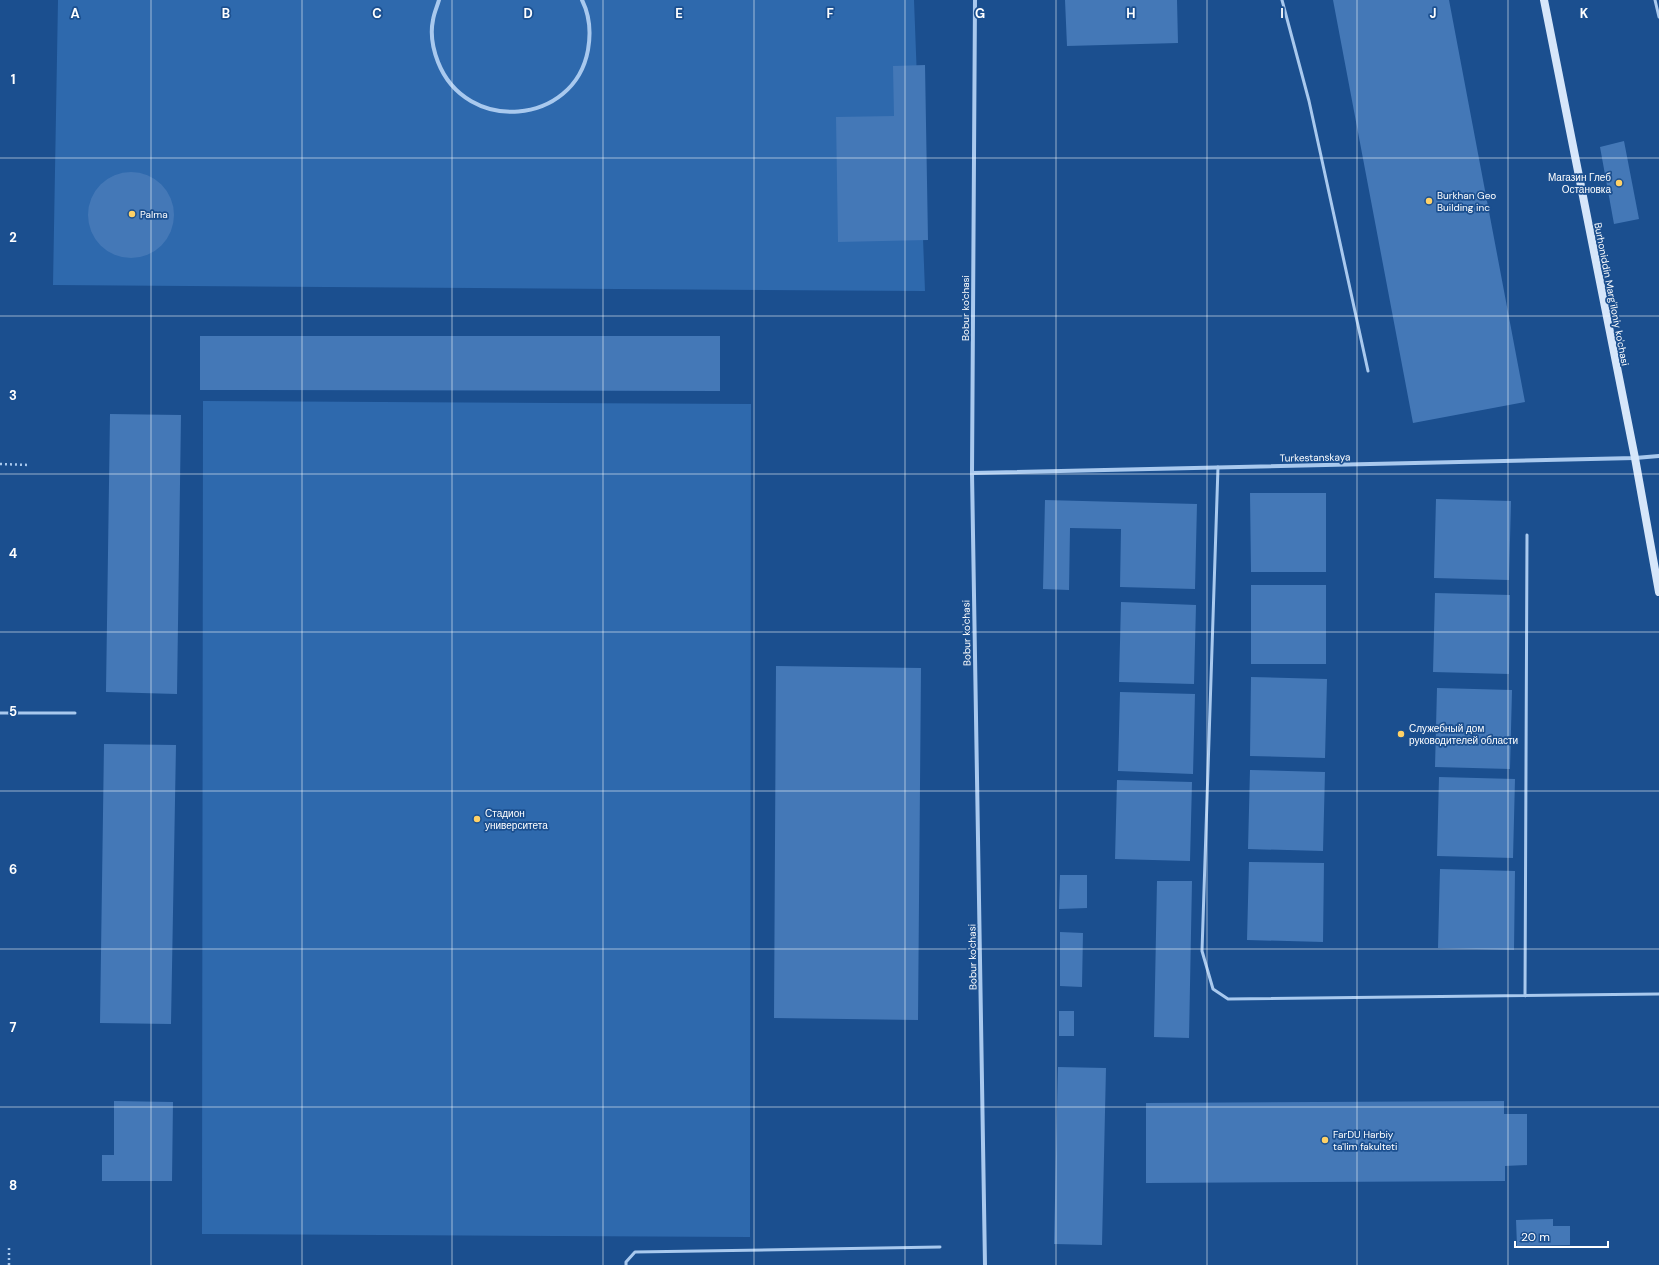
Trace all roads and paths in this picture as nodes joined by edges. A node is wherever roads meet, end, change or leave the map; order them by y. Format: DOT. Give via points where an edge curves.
graph roads {
  1 [pos="440,0"];
  2 [pos="582,0"];
  3 [pos="975,0"];
  4 [pos="1282,0"];
  5 [pos="1544,0"];
  6 [pos="1655,0"];
  7 [pos="1659,17"];
  8 [pos="1368,371"];
  9 [pos="1659,456"];
  10 [pos="1634,458"];
  11 [pos="0,464"];
  12 [pos="30,465"];
  13 [pos="1218,468"];
  14 [pos="972,473"];
  15 [pos="1527,535"];
  16 [pos="1659,592"];
  17 [pos="0,713"];
  18 [pos="75,713"];
  19 [pos="1659,994"];
  20 [pos="1525,996"];
  21 [pos="9,1247"];
  22 [pos="940,1247"];
  23 [pos="9,1265"];
  24 [pos="626,1265"];
  25 [pos="985,1265"];
  1 -- 2 [label="street" via="433,21 433,48 442,72 458,92 474,103 505,113 531,111 554,100 573,83 586,60 590,35 587,9"];
  3 -- 14 [label="street, Bobur ko'chasi"];
  4 -- 8 [label="lane" via="1309,101"];
  5 -- 10 [label="street, Burhoniddin Marg'iloniy ko'chasi"];
  6 -- 7 [label="lane"];
  9 -- 10 [label="street, Turkestanskaya"];
  10 -- 13 [label="street, Turkestanskaya"];
  10 -- 16 [label="street, Burhoniddin Marg'iloniy ko'chasi"];
  11 -- 12 [label="path"];
  13 -- 14 [label="street, Turkestanskaya"];
  13 -- 20 [label="lane" via="1202,951 1213,989 1228,998"];
  14 -- 25 [label="street, Bobur ko'chasi"];
  15 -- 20 [label="lane"];
  17 -- 18 [label="lane"];
  19 -- 20 [label="lane"];
  21 -- 23 [label="path"];
  22 -- 24 [label="lane" via="635,1252"];
}
